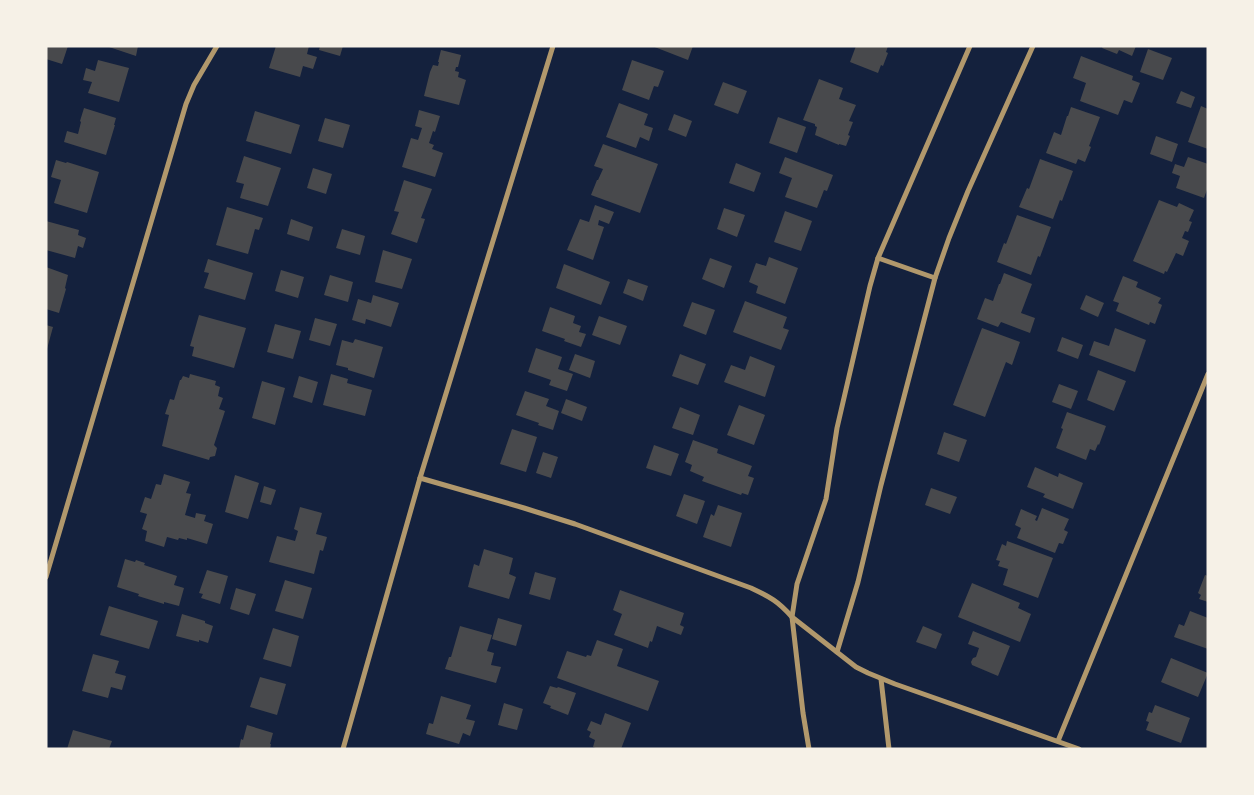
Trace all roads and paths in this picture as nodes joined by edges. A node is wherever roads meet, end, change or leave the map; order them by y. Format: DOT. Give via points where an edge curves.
graph roads {
  1 [pos="217,46"];
  2 [pos="554,46"];
  3 [pos="970,46"];
  4 [pos="1033,46"];
  5 [pos="878,258"];
  6 [pos="935,278"];
  7 [pos="1208,374"];
  8 [pos="420,478"];
  9 [pos="46,578"];
  10 [pos="792,616"];
  11 [pos="837,652"];
  12 [pos="881,679"];
  13 [pos="1058,741"];
  14 [pos="342,749"];
  15 [pos="809,749"];
  16 [pos="889,749"];
  17 [pos="1079,749"];
  1 -- 9 [label="street" via="186,104"];
  2 -- 8 [label="street"];
  3 -- 5 [label="street"];
  4 -- 6 [label="street" via="968,192"];
  5 -- 6 [label="street"];
  5 -- 10 [label="street" via="837,428 826,499 797,584"];
  6 -- 11 [label="street" via="858,582"];
  7 -- 13 [label="street"];
  8 -- 10 [label="street" via="575,524 730,580 774,599"];
  8 -- 14 [label="street"];
  10 -- 11 [label="street"];
  10 -- 15 [label="street"];
  11 -- 12 [label="street" via="856,667"];
  12 -- 13 [label="street"];
  12 -- 16 [label="street"];
  13 -- 17 [label="street"];
}
